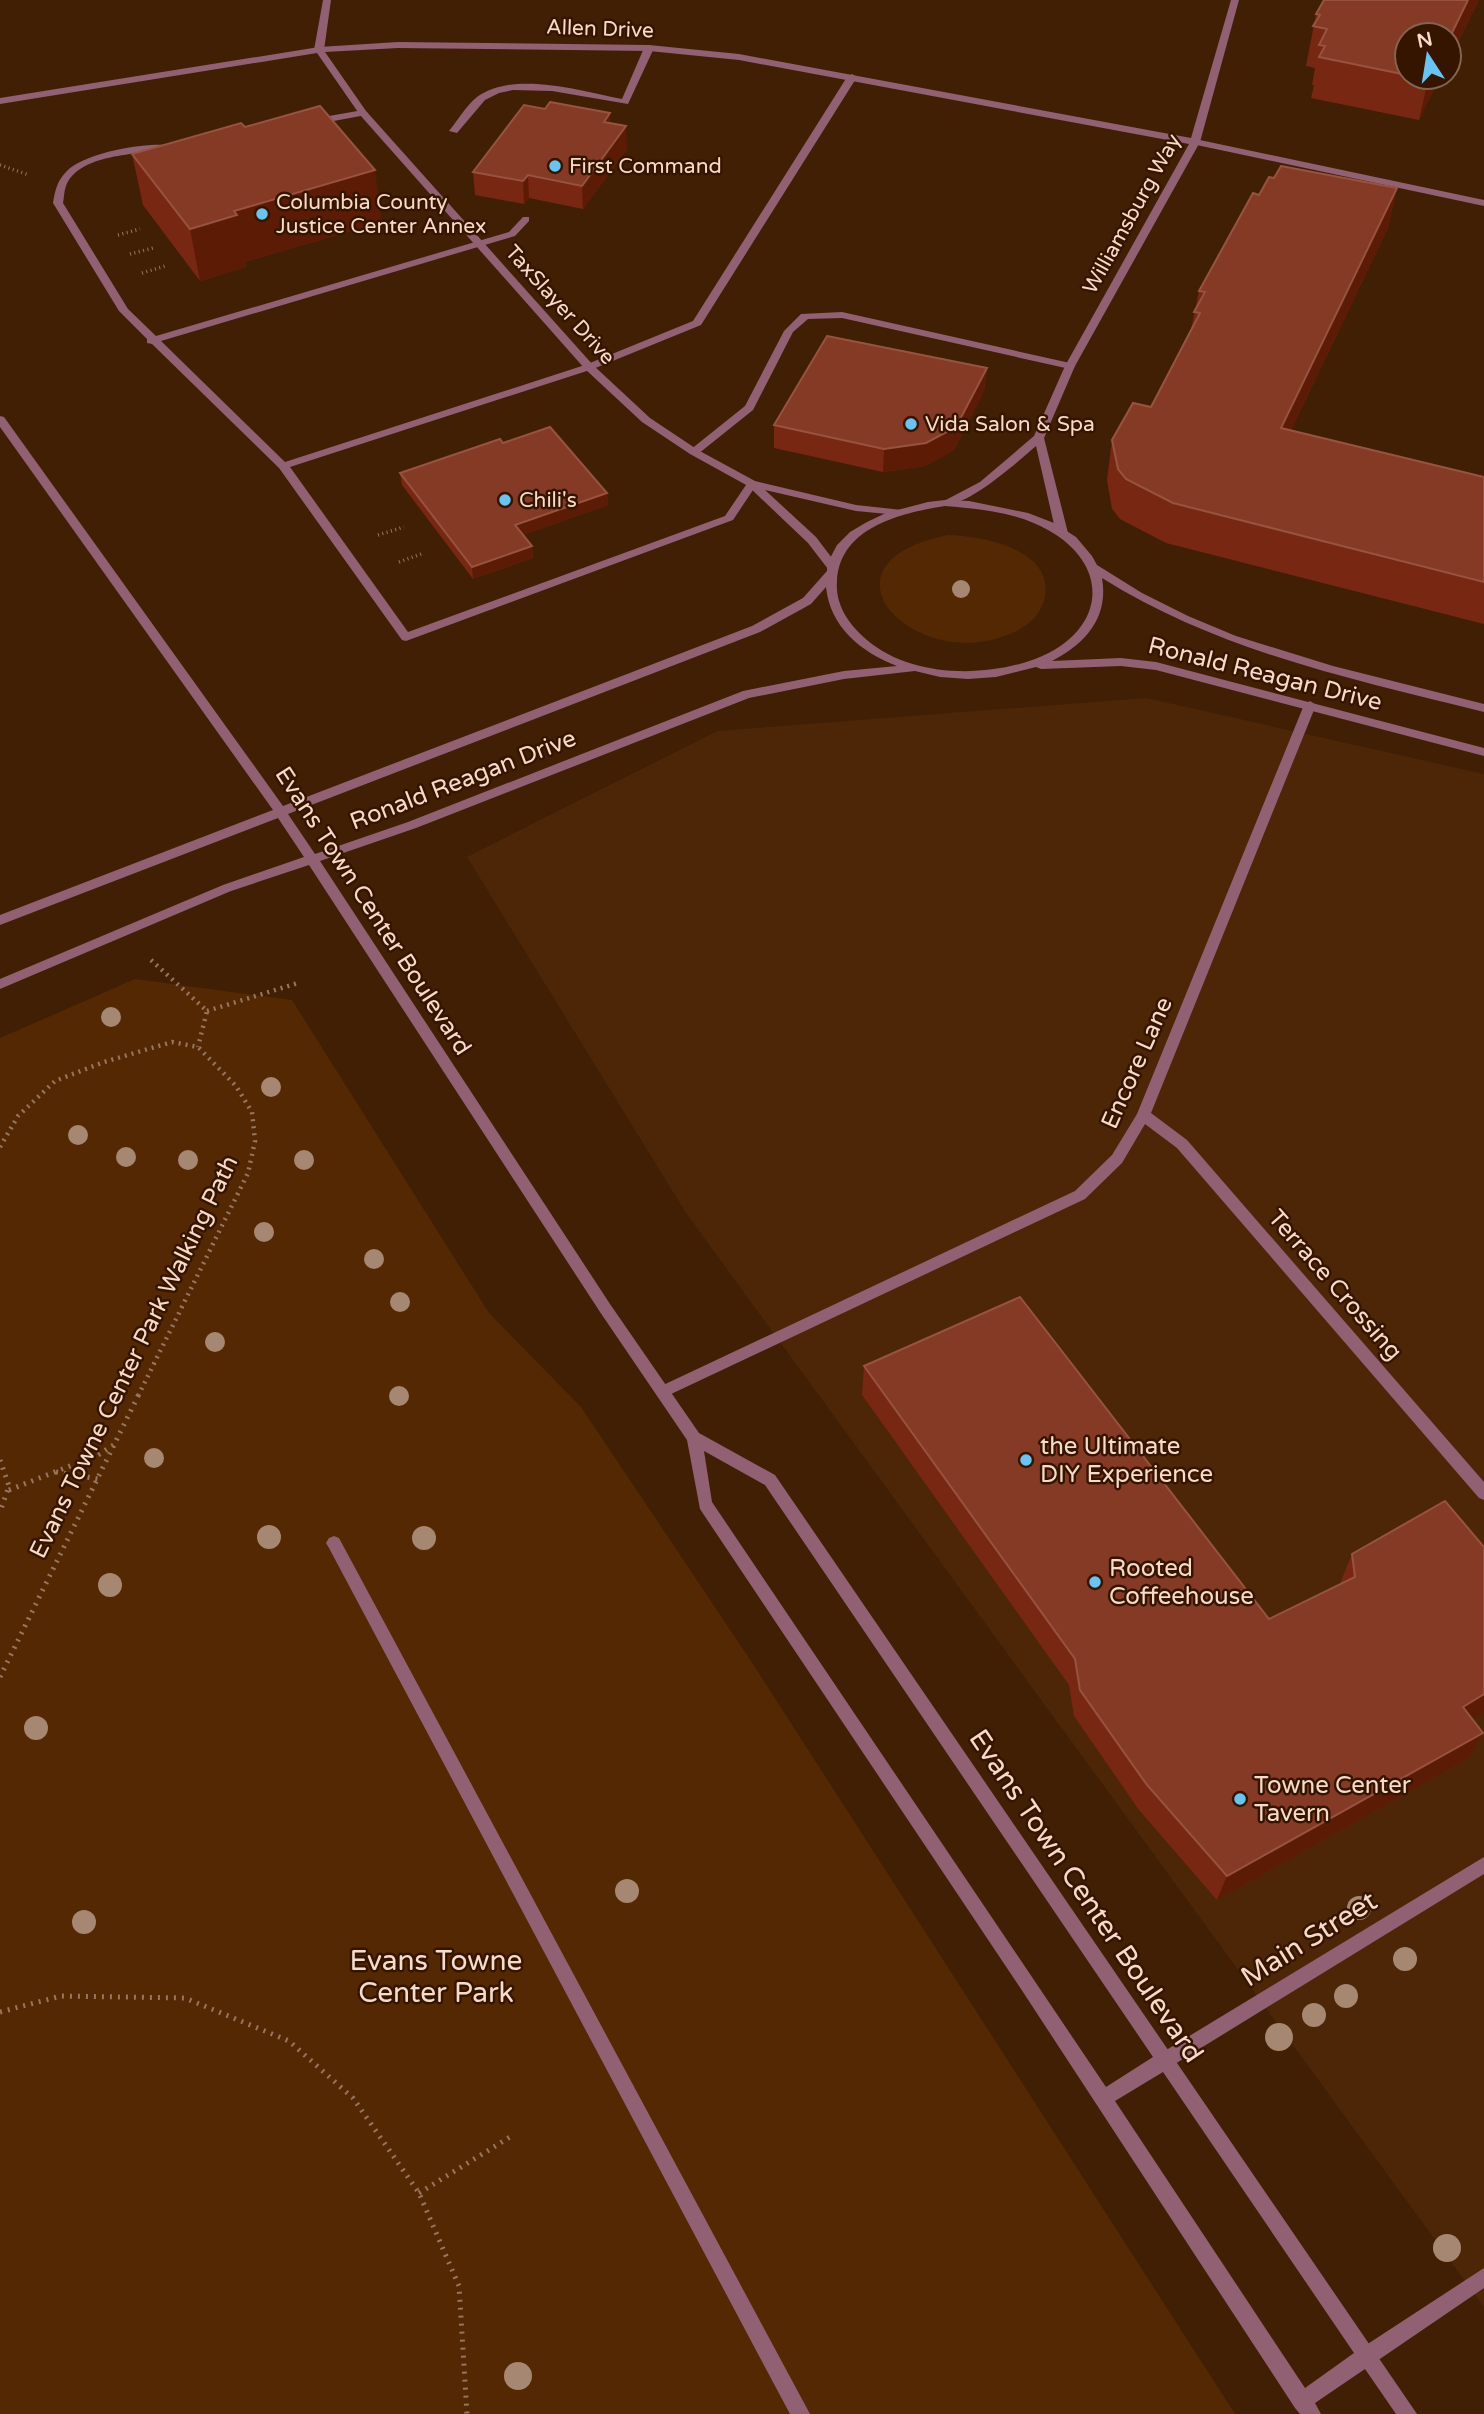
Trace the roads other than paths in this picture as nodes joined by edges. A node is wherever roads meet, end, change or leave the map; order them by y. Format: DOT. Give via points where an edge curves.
graph roads {
  1 [pos="327,0"];
  2 [pos="1235,0"];
  3 [pos="649,48"];
  4 [pos="319,50"];
  5 [pos="852,78"];
  6 [pos="0,101"];
  7 [pos="363,113"];
  8 [pos="303,123"];
  9 [pos="454,131"];
  10 [pos="1195,142"];
  11 [pos="182,144"];
  12 [pos="1484,203"];
  13 [pos="526,219"];
  14 [pos="478,244"];
  15 [pos="151,341"];
  16 [pos="1069,366"];
  17 [pos="589,367"];
  18 [pos="0,419"];
  19 [pos="1039,438"];
  20 [pos="694,452"];
  21 [pos="283,466"];
  22 [pos="752,484"];
  23 [pos="946,503"];
  24 [pos="898,512"];
  25 [pos="1062,533"];
  26 [pos="1093,568"];
  27 [pos="831,570"];
  28 [pos="1033,666"];
  29 [pos="913,668"];
  30 [pos="1310,705"];
  31 [pos="1484,708"];
  32 [pos="1484,752"];
  33 [pos="281,812"];
  34 [pos="311,858"];
  35 [pos="0,920"];
  36 [pos="0,984"];
  37 [pos="1143,1115"];
  38 [pos="664,1391"];
  39 [pos="694,1438"];
  40 [pos="1484,1493"];
  41 [pos="334,1543"];
  42 [pos="1484,1865"];
  43 [pos="1164,2061"];
  44 [pos="1102,2098"];
  45 [pos="1484,2277"];
  46 [pos="1367,2356"];
  47 [pos="1306,2408"];
  48 [pos="800,2414"];
  49 [pos="1407,2414"];
  1 -- 4 [label="street"];
  2 -- 10 [label="street, Williamsburg Way"];
  3 -- 4 [label="street, Allen Drive" via="411,45"];
  3 -- 5 [label="street, Allen Drive" via="739,57"];
  3 -- 9 [label="street" via="625,102 544,88 507,88 480,99"];
  4 -- 6 [label="street, Allen Drive"];
  4 -- 7 [label="street, TaxSlayer Drive"];
  5 -- 10 [label="street, Allen Drive"];
  5 -- 17 [label="street" via="697,323"];
  7 -- 8 [label="street"];
  7 -- 14 [label="street, TaxSlayer Drive"];
  10 -- 12 [label="street, Allen Drive"];
  10 -- 16 [label="street, Williamsburg Way"];
  11 -- 15 [label="street" via="79,165 58,190 58,203 124,311"];
  13 -- 14 [label="street" via="512,234"];
  14 -- 15 [label="street"];
  14 -- 17 [label="street, TaxSlayer Drive"];
  15 -- 21 [label="street"];
  16 -- 19 [label="street, Williamsburg Way"];
  16 -- 20 [label="street" via="842,315 805,316 789,331 749,408"];
  17 -- 20 [label="street, TaxSlayer Drive" via="646,420"];
  17 -- 21 [label="street"];
  18 -- 33 [label="street, Evans Town Center Boulevard"];
  19 -- 23 [label="street, Williamsburg Way" via="984,484"];
  19 -- 25 [label="street"];
  20 -- 22 [label="street, TaxSlayer Drive"];
  21 -- 22 [label="street" via="405,637 729,518"];
  22 -- 24 [label="street, TaxSlayer Drive" via="856,508"];
  22 -- 27 [label="street, TaxSlayer Drive" via="812,540"];
  23 -- 24 [label="street, Ronald Reagan Drive"];
  23 -- 25 [label="street, Ronald Reagan Drive" via="1009,509"];
  24 -- 27 [label="street, Ronald Reagan Drive" via="856,534"];
  25 -- 26 [label="street, Ronald Reagan Drive"];
  26 -- 28 [label="street, Ronald Reagan Drive" via="1099,591 1095,614 1083,634"];
  26 -- 31 [label="street, Ronald Reagan Drive" via="1136,596 1222,636"];
  27 -- 29 [label="street, Ronald Reagan Drive" via="832,602 847,628 875,651"];
  27 -- 33 [label="street, Ronald Reagan Drive" via="807,601 756,629"];
  28 -- 29 [label="street, Ronald Reagan Drive" via="967,675"];
  28 -- 30 [label="street, Ronald Reagan Drive" via="1121,662 1156,666"];
  29 -- 34 [label="street, Ronald Reagan Drive" via="844,675 747,694 412,825"];
  30 -- 32 [label="street, Ronald Reagan Drive"];
  30 -- 37 [label="street, Encore Lane"];
  33 -- 34 [label="street, Evans Town Center Boulevard"];
  33 -- 35 [label="street, Ronald Reagan Drive"];
  34 -- 36 [label="street, Ronald Reagan Drive" via="227,888"];
  34 -- 38 [label="street, Evans Town Center Boulevard"];
  37 -- 38 [label="street, Encore Lane" via="1117,1159 1080,1195"];
  37 -- 40 [label="street, Terrace Crossing" via="1182,1144"];
  38 -- 39 [label="street, Evans Town Center Boulevard"];
  39 -- 43 [label="street, Evans Town Center Boulevard" via="770,1480"];
  39 -- 44 [label="street, Evans Town Center Boulevard" via="705,1504"];
  41 -- 48 [label="street"];
  42 -- 43 [label="street, Main Street"];
  43 -- 44 [label="street, Main Street"];
  43 -- 46 [label="street, Evans Town Center Boulevard"];
  44 -- 47 [label="street, Evans Town Center Boulevard"];
  45 -- 46 [label="street"];
  46 -- 47 [label="street"];
  46 -- 49 [label="street, Evans Town Center Boulevard"];
}
